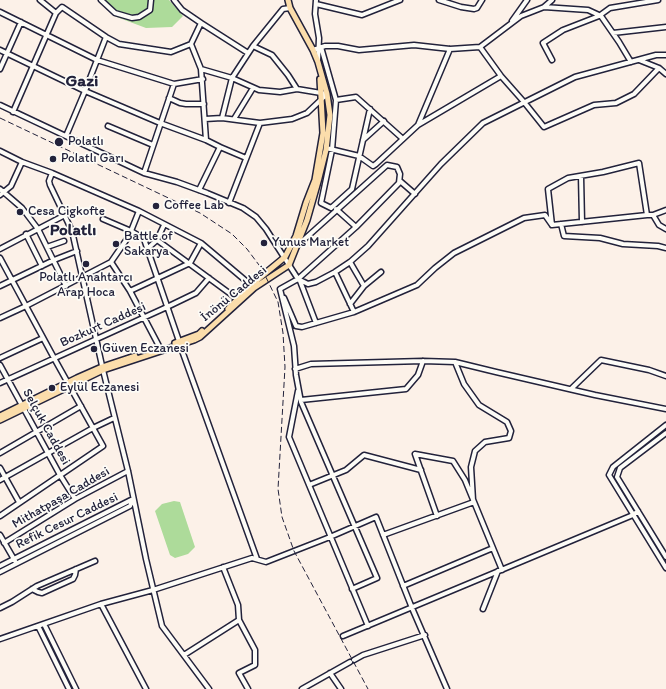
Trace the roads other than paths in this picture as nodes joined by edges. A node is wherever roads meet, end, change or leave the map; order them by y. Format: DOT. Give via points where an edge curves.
graph roads {
  1 [pos="40,0"];
  2 [pos="101,0"];
  3 [pos="151,0"];
  4 [pos="174,0"];
  5 [pos="288,0"];
  6 [pos="400,0"];
  7 [pos="439,0"];
  8 [pos="482,0"];
  9 [pos="527,0"];
  10 [pos="552,0"];
  11 [pos="658,0"];
  12 [pos="316,2"];
  13 [pos="544,7"];
  14 [pos="290,8"];
  15 [pos="0,12"];
  16 [pos="56,13"];
  17 [pos="599,16"];
  18 [pos="21,22"];
  19 [pos="201,23"];
  20 [pos="509,25"];
  21 [pos="666,27"];
  22 [pos="613,33"];
  23 [pos="46,35"];
  24 [pos="106,37"];
  25 [pos="191,44"];
  26 [pos="253,46"];
  27 [pos="480,47"];
  28 [pos="320,48"];
  29 [pos="450,49"];
  30 [pos="0,50"];
  31 [pos="313,50"];
  32 [pos="248,53"];
  33 [pos="7,54"];
  34 [pos="666,55"];
  35 [pos="97,60"];
  36 [pos="552,60"];
  37 [pos="638,60"];
  38 [pos="318,62"];
  39 [pos="631,62"];
  40 [pos="33,66"];
  41 [pos="659,68"];
  42 [pos="0,69"];
  43 [pos="201,69"];
  44 [pos="666,74"];
  45 [pos="501,76"];
  46 [pos="232,78"];
  47 [pos="203,79"];
  48 [pos="174,84"];
  49 [pos="253,88"];
  50 [pos="297,89"];
  51 [pos="86,91"];
  52 [pos="324,93"];
  53 [pos="169,98"];
  54 [pos="322,98"];
  55 [pos="336,100"];
  56 [pos="524,102"];
  57 [pos="204,104"];
  58 [pos="0,105"];
  59 [pos="370,109"];
  60 [pos="13,112"];
  61 [pos="222,118"];
  62 [pos="205,119"];
  63 [pos="234,119"];
  64 [pos="384,121"];
  65 [pos="160,123"];
  66 [pos="260,123"];
  67 [pos="418,125"];
  68 [pos="108,126"];
  69 [pos="66,136"];
  70 [pos="403,139"];
  71 [pos="206,140"];
  72 [pos="363,140"];
  73 [pos="153,145"];
  74 [pos="220,147"];
  75 [pos="326,148"];
  76 [pos="332,150"];
  77 [pos="0,151"];
  78 [pos="359,156"];
  79 [pos="246,158"];
  80 [pos="381,159"];
  81 [pos="22,162"];
  82 [pos="387,165"];
  83 [pos="144,173"];
  84 [pos="52,174"];
  85 [pos="581,176"];
  86 [pos="400,181"];
  87 [pos="199,190"];
  88 [pos="1,192"];
  89 [pos="415,194"];
  90 [pos="229,202"];
  91 [pos="336,209"];
  92 [pos="666,210"];
  93 [pos="139,211"];
  94 [pos="65,215"];
  95 [pos="647,215"];
  96 [pos="653,215"];
  97 [pos="103,219"];
  98 [pos="582,222"];
  99 [pos="164,224"];
  100 [pos="561,224"];
  101 [pos="552,225"];
  102 [pos="356,227"];
  103 [pos="38,229"];
  104 [pos="666,229"];
  105 [pos="131,231"];
  106 [pos="26,234"];
  107 [pos="157,240"];
  108 [pos="64,241"];
  109 [pos="201,243"];
  110 [pos="296,246"];
  111 [pos="47,247"];
  112 [pos="666,248"];
  113 [pos="0,249"];
  114 [pos="147,249"];
  115 [pos="77,251"];
  116 [pos="284,257"];
  117 [pos="0,258"];
  118 [pos="54,260"];
  119 [pos="111,262"];
  120 [pos="350,262"];
  121 [pos="190,263"];
  122 [pos="289,265"];
  123 [pos="42,266"];
  124 [pos="335,272"];
  125 [pos="381,272"];
  126 [pos="83,278"];
  127 [pos="157,278"];
  128 [pos="209,278"];
  129 [pos="299,280"];
  130 [pos="12,281"];
  131 [pos="0,286"];
  132 [pos="66,286"];
  133 [pos="252,286"];
  134 [pos="364,286"];
  135 [pos="280,289"];
  136 [pos="130,291"];
  137 [pos="236,298"];
  138 [pos="350,304"];
  139 [pos="26,306"];
  140 [pos="167,307"];
  141 [pos="354,312"];
  142 [pos="0,318"];
  143 [pos="144,318"];
  144 [pos="316,323"];
  145 [pos="43,338"];
  146 [pos="96,339"];
  147 [pos="179,343"];
  148 [pos="160,348"];
  149 [pos="0,358"];
  150 [pos="54,358"];
  151 [pos="423,361"];
  152 [pos="455,362"];
  153 [pos="1,368"];
  154 [pos="102,368"];
  155 [pos="296,369"];
  156 [pos="666,376"];
  157 [pos="8,379"];
  158 [pos="0,383"];
  159 [pos="68,384"];
  160 [pos="299,389"];
  161 [pos="571,389"];
  162 [pos="301,400"];
  163 [pos="23,406"];
  164 [pos="81,406"];
  165 [pos="666,409"];
  166 [pos="0,416"];
  167 [pos="114,418"];
  168 [pos="0,420"];
  169 [pos="666,425"];
  170 [pos="93,428"];
  171 [pos="37,432"];
  172 [pos="666,433"];
  173 [pos="48,452"];
  174 [pos="0,453"];
  175 [pos="0,468"];
  176 [pos="421,470"];
  177 [pos="128,471"];
  178 [pos="60,475"];
  179 [pos="333,476"];
  180 [pos="5,477"];
  181 [pos="0,480"];
  182 [pos="309,485"];
  183 [pos="75,499"];
  184 [pos="134,499"];
  185 [pos="473,501"];
  186 [pos="19,502"];
  187 [pos="638,511"];
  188 [pos="633,515"];
  189 [pos="0,516"];
  190 [pos="436,516"];
  191 [pos="354,526"];
  192 [pos="0,535"];
  193 [pos="383,535"];
  194 [pos="330,537"];
  195 [pos="4,543"];
  196 [pos="493,548"];
  197 [pos="666,557"];
  198 [pos="14,559"];
  199 [pos="257,559"];
  200 [pos="95,561"];
  201 [pos="17,564"];
  202 [pos="0,566"];
  203 [pos="223,567"];
  204 [pos="666,568"];
  205 [pos="76,569"];
  206 [pos="500,570"];
  207 [pos="0,572"];
  208 [pos="404,586"];
  209 [pos="32,588"];
  210 [pos="352,589"];
  211 [pos="153,590"];
  212 [pos="101,604"];
  213 [pos="0,608"];
  214 [pos="412,608"];
  215 [pos="483,609"];
  216 [pos="239,620"];
  217 [pos="44,624"];
  218 [pos="38,626"];
  219 [pos="368,626"];
  220 [pos="425,635"];
  221 [pos="343,636"];
  222 [pos="0,639"];
  223 [pos="184,655"];
  224 [pos="330,673"];
  225 [pos="69,689"];
  226 [pos="76,689"];
  227 [pos="146,689"];
  228 [pos="209,689"];
  229 [pos="248,689"];
  230 [pos="302,689"];
  231 [pos="341,689"];
  232 [pos="448,689"];
  1 -- 16 [label="street"];
  2 -- 3 [label="street" via="115,13 132,18 150,10"];
  4 -- 19 [label="street" via="182,10"];
  5 -- 14 [label="main road, İnönü Caddesi"];
  6 -- 12 [label="street" via="362,15"];
  7 -- 8 [label="street" via="474,9"];
  9 -- 20 [label="street"];
  10 -- 13 [label="street"];
  11 -- 17 [label="street" via="610,8"];
  12 -- 28 [label="street" via="315,14"];
  13 -- 17 [label="street" via="588,10"];
  13 -- 20 [label="street" via="521,16"];
  14 -- 26 [label="street" via="283,9"];
  14 -- 31 [label="main road, İnönü Caddesi"];
  15 -- 18 [label="street"];
  16 -- 23 [label="street"];
  16 -- 24 [label="street" via="62,7"];
  17 -- 22 [label="street"];
  17 -- 36 [label="street" via="563,30 543,44"];
  18 -- 23 [label="street"];
  18 -- 33 [label="street"];
  19 -- 25 [label="street"];
  19 -- 32 [label="street"];
  20 -- 27 [label="street"];
  21 -- 22 [label="street"];
  22 -- 39 [label="street"];
  23 -- 35 [label="street"];
  23 -- 40 [label="street"];
  24 -- 25 [label="street" via="119,44 171,52"];
  24 -- 35 [label="street"];
  25 -- 43 [label="street"];
  26 -- 32 [label="street"];
  26 -- 50 [label="street" via="272,55"];
  27 -- 29 [label="street"];
  27 -- 45 [label="street"];
  28 -- 29 [label="street" via="338,46 359,50 414,44"];
  28 -- 31 [label="street"];
  28 -- 38 [label="street"];
  28 -- 55 [label="street"];
  29 -- 67 [label="street"];
  30 -- 33 [label="street"];
  31 -- 38 [label="main road, İnönü Caddesi"];
  32 -- 46 [label="street"];
  33 -- 40 [label="street"];
  33 -- 42 [label="street"];
  34 -- 37 [label="street"];
  35 -- 48 [label="street"];
  35 -- 51 [label="street"];
  37 -- 39 [label="street"];
  37 -- 41 [label="street"];
  38 -- 52 [label="main road, İnönü Caddesi"];
  39 -- 56 [label="street" via="575,77"];
  40 -- 51 [label="street"];
  40 -- 60 [label="street"];
  41 -- 44 [label="street"];
  41 -- 56 [label="street" via="634,94 616,103 594,105 544,127"];
  43 -- 46 [label="street"];
  43 -- 47 [label="street"];
  45 -- 56 [label="street"];
  45 -- 67 [label="street"];
  46 -- 49 [label="street"];
  46 -- 61 [label="street"];
  47 -- 48 [label="street"];
  47 -- 57 [label="street"];
  48 -- 53 [label="street"];
  49 -- 50 [label="street" via="280,92"];
  49 -- 63 [label="street"];
  50 -- 52 [label="street"];
  51 -- 65 [label="street"];
  51 -- 69 [label="street"];
  52 -- 54 [label="main road, İnönü Caddesi"];
  52 -- 75 [label="main road, İnönü Caddesi" via="330,115"];
  53 -- 57 [label="street" via="180,103"];
  53 -- 65 [label="street"];
  54 -- 66 [label="street" via="307,113 292,119"];
  54 -- 116 [label="main road, İnönü Caddesi" via="323,133 315,180 296,236"];
  55 -- 59 [label="street" via="356,97"];
  55 -- 76 [label="street"];
  56 -- 89 [label="street" via="483,124 441,164"];
  57 -- 62 [label="street"];
  58 -- 60 [label="street"];
  59 -- 64 [label="street"];
  59 -- 72 [label="street"];
  60 -- 69 [label="street"];
  61 -- 62 [label="street"];
  61 -- 63 [label="street"];
  62 -- 71 [label="street"];
  63 -- 66 [label="street"];
  64 -- 70 [label="street"];
  64 -- 72 [label="street"];
  65 -- 71 [label="street"];
  65 -- 73 [label="street"];
  66 -- 79 [label="street"];
  67 -- 70 [label="street"];
  68 -- 73 [label="street"];
  69 -- 83 [label="street"];
  70 -- 80 [label="street"];
  71 -- 74 [label="street"];
  72 -- 78 [label="street"];
  73 -- 83 [label="street"];
  74 -- 79 [label="street"];
  74 -- 87 [label="street"];
  75 -- 76 [label="street"];
  75 -- 110 [label="main road, İnönü Caddesi" via="307,220"];
  76 -- 78 [label="street"];
  76 -- 78 [label="street" via="321,203 331,208 352,189"];
  77 -- 81 [label="street"];
  78 -- 80 [label="street" via="373,166"];
  79 -- 90 [label="street"];
  80 -- 82 [label="street"];
  81 -- 84 [label="street"];
  81 -- 88 [label="street" via="11,186"];
  82 -- 86 [label="street" via="396,167"];
  82 -- 91 [label="street"];
  83 -- 87 [label="street"];
  84 -- 93 [label="street"];
  84 -- 94 [label="street" via="50,185"];
  85 -- 95 [label="street" via="639,163"];
  85 -- 98 [label="street"];
  85 -- 101 [label="street" via="568,178 548,189"];
  86 -- 89 [label="street"];
  86 -- 102 [label="street"];
  87 -- 90 [label="street"];
  88 -- 103 [label="street" via="22,208"];
  89 -- 120 [label="street"];
  90 -- 116 [label="street" via="256,217"];
  91 -- 102 [label="street"];
  91 -- 110 [label="street"];
  92 -- 96 [label="street"];
  93 -- 99 [label="street"];
  93 -- 105 [label="street"];
  94 -- 103 [label="street"];
  94 -- 115 [label="street"];
  95 -- 96 [label="street"];
  95 -- 98 [label="street"];
  96 -- 104 [label="street" via="659,225"];
  97 -- 105 [label="street"];
  98 -- 100 [label="street"];
  99 -- 107 [label="street"];
  99 -- 109 [label="street"];
  100 -- 101 [label="street"];
  100 -- 112 [label="street" via="564,236 600,238 623,244"];
  101 -- 141 [label="street" via="545,215 524,218 454,253 417,285"];
  102 -- 129 [label="street"];
  103 -- 106 [label="street"];
  103 -- 111 [label="street"];
  105 -- 114 [label="street" via="144,239"];
  105 -- 119 [label="street"];
  106 -- 113 [label="street"];
  106 -- 123 [label="street"];
  107 -- 114 [label="street"];
  107 -- 121 [label="street"];
  108 -- 111 [label="street"];
  109 -- 121 [label="street"];
  109 -- 133 [label="street"];
  110 -- 122 [label="main road, İnönü Caddesi"];
  111 -- 118 [label="street"];
  114 -- 127 [label="street"];
  115 -- 118 [label="street"];
  115 -- 126 [label="street"];
  116 -- 122 [label="street"];
  116 -- 133 [label="main road, İnönü Caddesi"];
  117 -- 130 [label="street"];
  118 -- 123 [label="street"];
  118 -- 132 [label="street"];
  119 -- 126 [label="street"];
  119 -- 136 [label="street"];
  120 -- 124 [label="street"];
  120 -- 134 [label="street"];
  121 -- 127 [label="street"];
  121 -- 128 [label="street"];
  122 -- 129 [label="street"];
  122 -- 133 [label="main road, İnönü Caddesi"];
  123 -- 130 [label="street"];
  124 -- 129 [label="street" via="308,284"];
  124 -- 138 [label="street"];
  125 -- 134 [label="street"];
  126 -- 132 [label="street"];
  126 -- 146 [label="street"];
  127 -- 136 [label="street"];
  127 -- 140 [label="street"];
  128 -- 137 [label="street"];
  128 -- 140 [label="street, Bozkurt Caddesi" via="196,293"];
  129 -- 135 [label="street"];
  129 -- 144 [label="street"];
  130 -- 131 [label="street"];
  130 -- 139 [label="street"];
  132 -- 139 [label="street"];
  133 -- 137 [label="main road, İnönü Caddesi"];
  133 -- 147 [label="main road, İnönü Caddesi" via="200,337"];
  134 -- 138 [label="street"];
  135 -- 144 [label="street" via="296,326 302,328"];
  135 -- 155 [label="street" via="294,346"];
  136 -- 143 [label="street"];
  137 -- 147 [label="main road, İnönü Caddesi" via="225,312 199,334"];
  138 -- 141 [label="street"];
  139 -- 142 [label="street"];
  139 -- 145 [label="street"];
  140 -- 143 [label="street, Bozkurt Caddesi"];
  140 -- 147 [label="street"];
  141 -- 144 [label="street"];
  143 -- 146 [label="street, Bozkurt Caddesi"];
  143 -- 148 [label="street"];
  145 -- 149 [label="street"];
  145 -- 150 [label="street"];
  146 -- 150 [label="street, Bozkurt Caddesi"];
  146 -- 154 [label="street"];
  147 -- 148 [label="main road, İnönü Caddesi"];
  147 -- 154 [label="main road, İnönü Caddesi"];
  147 -- 199 [label="street"];
  148 -- 154 [label="main road, İnönü Caddesi"];
  150 -- 157 [label="street, Bozkurt Caddesi"];
  150 -- 159 [label="street"];
  151 -- 152 [label="street"];
  151 -- 155 [label="street" via="311,364"];
  151 -- 162 [label="street" via="418,375 406,389"];
  152 -- 161 [label="street"];
  152 -- 185 [label="street" via="464,384 479,405 507,422 511,431 509,438 485,442 475,451 471,467"];
  153 -- 157 [label="street, Selçuk Caddesi"];
  154 -- 159 [label="main road, İnönü Caddesi"];
  154 -- 167 [label="street"];
  155 -- 160 [label="street"];
  156 -- 161 [label="street" via="601,360"];
  157 -- 158 [label="street, Bozkurt Caddesi"];
  157 -- 163 [label="street, Selçuk Caddesi"];
  159 -- 163 [label="main road, İnönü Caddesi"];
  159 -- 164 [label="street"];
  160 -- 162 [label="street"];
  160 -- 182 [label="street" via="289,437"];
  161 -- 165 [label="street"];
  162 -- 179 [label="street"];
  163 -- 166 [label="main road, İnönü Caddesi"];
  163 -- 168 [label="main road, İnönü Caddesi"];
  163 -- 171 [label="street, Selçuk Caddesi"];
  164 -- 170 [label="street"];
  164 -- 171 [label="street"];
  167 -- 170 [label="street"];
  167 -- 177 [label="street"];
  169 -- 188 [label="street" via="613,467 609,475"];
  170 -- 173 [label="street"];
  170 -- 178 [label="street" via="103,446"];
  171 -- 173 [label="street, Selçuk Caddesi"];
  171 -- 174 [label="street"];
  172 -- 187 [label="street" via="620,468 617,477"];
  173 -- 178 [label="street, Selçuk Caddesi"];
  173 -- 180 [label="street"];
  175 -- 180 [label="street"];
  176 -- 179 [label="street" via="364,455 346,470"];
  176 -- 185 [label="street" via="415,454 453,461 465,480"];
  176 -- 190 [label="street"];
  177 -- 183 [label="street, Mithatpaşa Caddesi"];
  177 -- 184 [label="street"];
  178 -- 183 [label="street, Selçuk Caddesi"];
  178 -- 186 [label="street"];
  179 -- 182 [label="street"];
  179 -- 191 [label="street"];
  180 -- 181 [label="street"];
  180 -- 186 [label="street"];
  182 -- 194 [label="street"];
  183 -- 195 [label="street, Mithatpaşa Caddesi"];
  184 -- 198 [label="street, Refik Cesur Caddesi"];
  184 -- 201 [label="street, Refik Cesur Caddesi" via="130,506"];
  184 -- 211 [label="street"];
  185 -- 190 [label="street"];
  185 -- 196 [label="street"];
  186 -- 189 [label="street"];
  187 -- 188 [label="street"];
  187 -- 197 [label="street"];
  188 -- 204 [label="street"];
  188 -- 206 [label="street"];
  190 -- 193 [label="street"];
  191 -- 193 [label="street" via="376,517"];
  191 -- 194 [label="street"];
  191 -- 210 [label="street" via="377,578"];
  192 -- 195 [label="street"];
  193 -- 208 [label="street"];
  194 -- 199 [label="street" via="266,562"];
  194 -- 210 [label="street"];
  195 -- 198 [label="street"];
  196 -- 206 [label="street"];
  196 -- 208 [label="street"];
  198 -- 201 [label="street"];
  198 -- 202 [label="street, Refik Cesur Caddesi"];
  199 -- 203 [label="street" via="252,558"];
  200 -- 205 [label="street"];
  201 -- 207 [label="street, Refik Cesur Caddesi"];
  203 -- 211 [label="street"];
  203 -- 216 [label="street" via="238,605"];
  205 -- 209 [label="street"];
  205 -- 209 [label="street" via="73,579 42,593"];
  206 -- 214 [label="street"];
  206 -- 215 [label="street"];
  208 -- 214 [label="street"];
  209 -- 213 [label="street"];
  210 -- 219 [label="street"];
  211 -- 212 [label="street"];
  211 -- 223 [label="street" via="162,626"];
  212 -- 217 [label="street"];
  212 -- 227 [label="street"];
  214 -- 219 [label="street"];
  214 -- 220 [label="street"];
  216 -- 223 [label="street"];
  216 -- 229 [label="street" via="255,650 255,665 239,673"];
  217 -- 218 [label="street"];
  217 -- 226 [label="street"];
  218 -- 222 [label="street"];
  218 -- 225 [label="street"];
  219 -- 221 [label="street"];
  220 -- 224 [label="street" via="363,655"];
  220 -- 232 [label="street"];
  223 -- 228 [label="street"];
  224 -- 230 [label="street"];
  224 -- 231 [label="street"];
}
